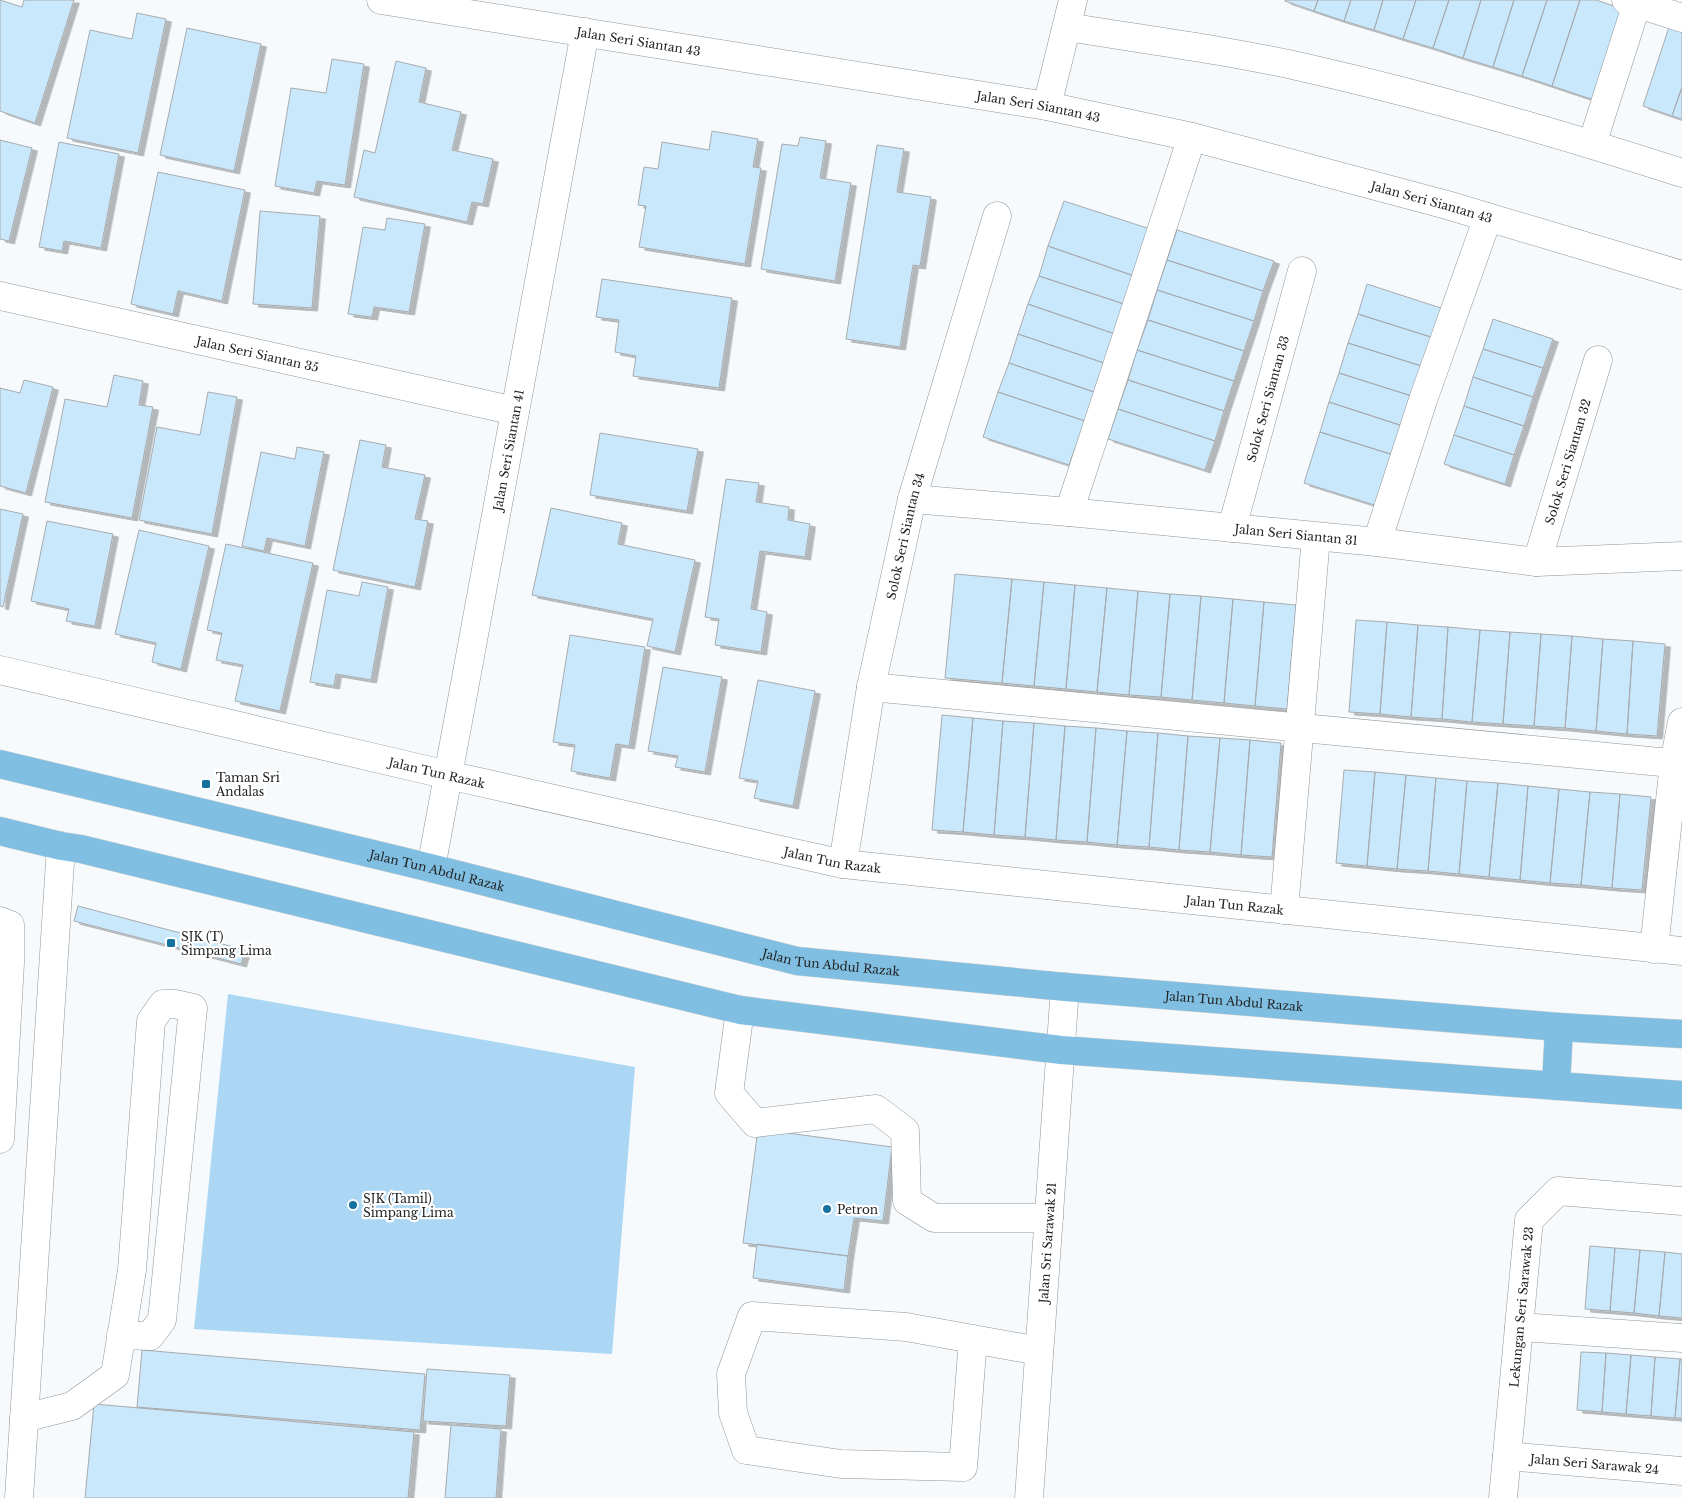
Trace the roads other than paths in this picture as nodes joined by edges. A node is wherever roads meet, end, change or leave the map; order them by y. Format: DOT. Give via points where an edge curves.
graph roads {
  1 [pos="381,0"];
  2 [pos="1073,0"];
  3 [pos="1634,1"];
  4 [pos="1682,18"];
  5 [pos="1067,27"];
  6 [pos="585,32"];
  7 [pos="1047,106"];
  8 [pos="1192,137"];
  9 [pos="1592,144"];
  10 [pos="1682,173"];
  11 [pos="997,216"];
  12 [pos="1488,217"];
  13 [pos="1302,271"];
  14 [pos="1682,275"];
  15 [pos="0,296"];
  16 [pos="1598,360"];
  17 [pos="515,411"];
  18 [pos="912,499"];
  19 [pos="1069,512"];
  20 [pos="1232,528"];
  21 [pos="1316,536"];
  22 [pos="1377,542"];
  23 [pos="1682,556"];
  24 [pos="1537,562"];
  25 [pos="0,670"];
  26 [pos="871,687"];
  27 [pos="1682,722"];
  28 [pos="1300,727"];
  29 [pos="1678,763"];
  30 [pos="0,764"];
  31 [pos="448,775"];
  32 [pos="0,831"];
  33 [pos="61,846"];
  34 [pos="843,864"];
  35 [pos="431,868"];
  36 [pos="1284,910"];
  37 [pos="0,921"];
  38 [pos="1654,949"];
  39 [pos="1682,951"];
  40 [pos="1065,987"];
  41 [pos="740,1010"];
  42 [pos="1559,1027"];
  43 [pos="1682,1034"];
  44 [pos="1061,1050"];
  45 [pos="1556,1086"];
  46 [pos="1682,1095"];
  47 [pos="0,1139"];
  48 [pos="1682,1201"];
  49 [pos="1049,1218"];
  50 [pos="1519,1327"];
  51 [pos="122,1335"];
  52 [pos="1682,1338"];
  53 [pos="973,1339"];
  54 [pos="1039,1350"];
  55 [pos="24,1418"];
  56 [pos="1507,1456"];
  57 [pos="1682,1471"];
  58 [pos="19,1498"];
  59 [pos="1029,1498"];
  60 [pos="1503,1498"];
  1 -- 6 [label="street, Jalan Seri Siantan 43"];
  2 -- 5 [label="street"];
  3 -- 4 [label="street"];
  3 -- 9 [label="street"];
  5 -- 7 [label="street"];
  5 -- 9 [label="street" via="1305,68"];
  6 -- 7 [label="street, Jalan Seri Siantan 43"];
  6 -- 17 [label="street, Jalan Seri Siantan 41"];
  7 -- 8 [label="street, Jalan Seri Siantan 43"];
  8 -- 12 [label="street, Jalan Seri Siantan 43"];
  8 -- 19 [label="street"];
  9 -- 10 [label="street"];
  11 -- 18 [label="street, Solok Seri Siantan 34"];
  12 -- 14 [label="street, Jalan Seri Siantan 43"];
  12 -- 22 [label="street"];
  13 -- 20 [label="street, Solok Seri Siantan 33"];
  15 -- 17 [label="street, Jalan Seri Siantan 35"];
  16 -- 24 [label="street, Solok Seri Siantan 32"];
  17 -- 31 [label="street, Jalan Seri Siantan 41"];
  18 -- 19 [label="street, Jalan Seri Siantan 31"];
  18 -- 26 [label="street, Solok Seri Siantan 34"];
  19 -- 20 [label="street, Jalan Seri Siantan 31"];
  20 -- 21 [label="street, Jalan Seri Siantan 31"];
  21 -- 22 [label="street, Jalan Seri Siantan 31"];
  21 -- 28 [label="street"];
  22 -- 24 [label="street, Jalan Seri Siantan 31"];
  23 -- 24 [label="street, Jalan Seri Siantan 31"];
  25 -- 31 [label="street, Jalan Tun Razak"];
  26 -- 28 [label="street"];
  26 -- 34 [label="street, Solok Seri Siantan 34"];
  27 -- 29 [label="street"];
  28 -- 29 [label="street"];
  28 -- 36 [label="street"];
  29 -- 38 [label="street"];
  30 -- 35 [label="main road, Jalan Tun Abdul Razak"];
  31 -- 34 [label="street, Jalan Tun Razak"];
  31 -- 35 [label="street, Jalan Seri Siantan 41"];
  32 -- 33 [label="main road"];
  33 -- 41 [label="main road"];
  33 -- 55 [label="street"];
  34 -- 36 [label="street, Jalan Tun Razak"];
  35 -- 40 [label="main road, Jalan Tun Abdul Razak" via="797,961"];
  36 -- 38 [label="street, Jalan Tun Razak"];
  37 -- 47 [label="street" via="10,926 10,963"];
  38 -- 39 [label="street, Jalan Tun Razak"];
  40 -- 42 [label="main road, Jalan Tun Abdul Razak"];
  40 -- 44 [label="street, Jalan Sri Sarawak 21"];
  41 -- 44 [label="main road"];
  41 -- 49 [label="street" via="729,1092 755,1123 876,1110 905,1132 908,1201 934,1218"];
  42 -- 43 [label="main road, Jalan Tun Abdul Razak"];
  42 -- 45 [label="main road"];
  44 -- 45 [label="main road"];
  44 -- 49 [label="street, Jalan Sri Sarawak 21"];
  45 -- 46 [label="main road"];
  48 -- 50 [label="street, Lekungan Seri Sarawak 23" via="1558,1191 1529,1220"];
  49 -- 54 [label="street, Jalan Sri Sarawak 21"];
  50 -- 52 [label="street"];
  50 -- 56 [label="street, Lekungan Seri Sarawak 23"];
  51 -- 51 [label="street" via="132,1270 151,1021 164,1004 175,1004 193,1008 162,1320 150,1336"];
  51 -- 55 [label="street" via="115,1375 72,1406"];
  53 -- 53 [label="street" via="906,1327 752,1316 731,1374 733,1413 746,1450 841,1464 962,1467"];
  53 -- 54 [label="street"];
  54 -- 59 [label="street, Jalan Sri Sarawak 21"];
  55 -- 58 [label="street"];
  56 -- 57 [label="street, Jalan Seri Sarawak 24"];
  56 -- 60 [label="street, Lekungan Seri Sarawak 23"];
}
